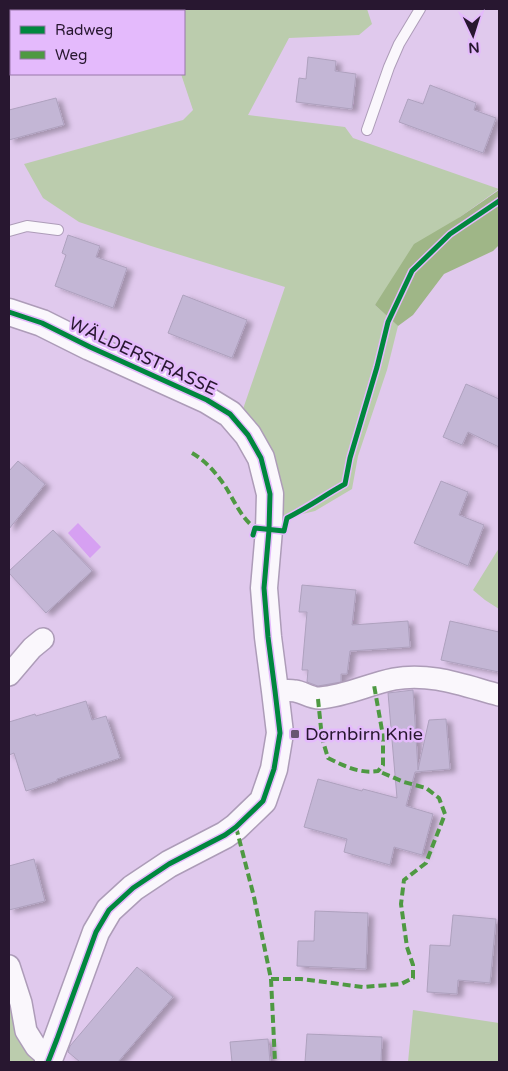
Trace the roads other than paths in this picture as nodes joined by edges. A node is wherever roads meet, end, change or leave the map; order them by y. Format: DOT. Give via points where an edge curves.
graph roads {
  1 [pos="420,9"];
  2 [pos="367,130"];
  3 [pos="58,230"];
  4 [pos="9,231"];
  5 [pos="9,312"];
  6 [pos="42,639"];
  7 [pos="9,675"];
  8 [pos="276,691"];
  9 [pos="499,695"];
  10 [pos="9,966"];
  11 [pos="49,1061"];
  1 -- 2 [label="lane" via="399,44"];
  3 -- 4 [label="lane" via="27,226"];
  5 -- 8 [label="street, WÄLDERSTRASSE" via="42,323 207,400 230,414 248,436 261,458 270,494 264,588"];
  6 -- 7 [label="street"];
  8 -- 9 [label="street" via="295,691 318,699 394,679 426,677"];
  8 -- 11 [label="street, WÄLDERSTRASSE" via="280,733 274,769 263,801 225,835 169,864 133,888 108,910 96,932"];
  10 -- 11 [label="street" via="26,1030"];
}
